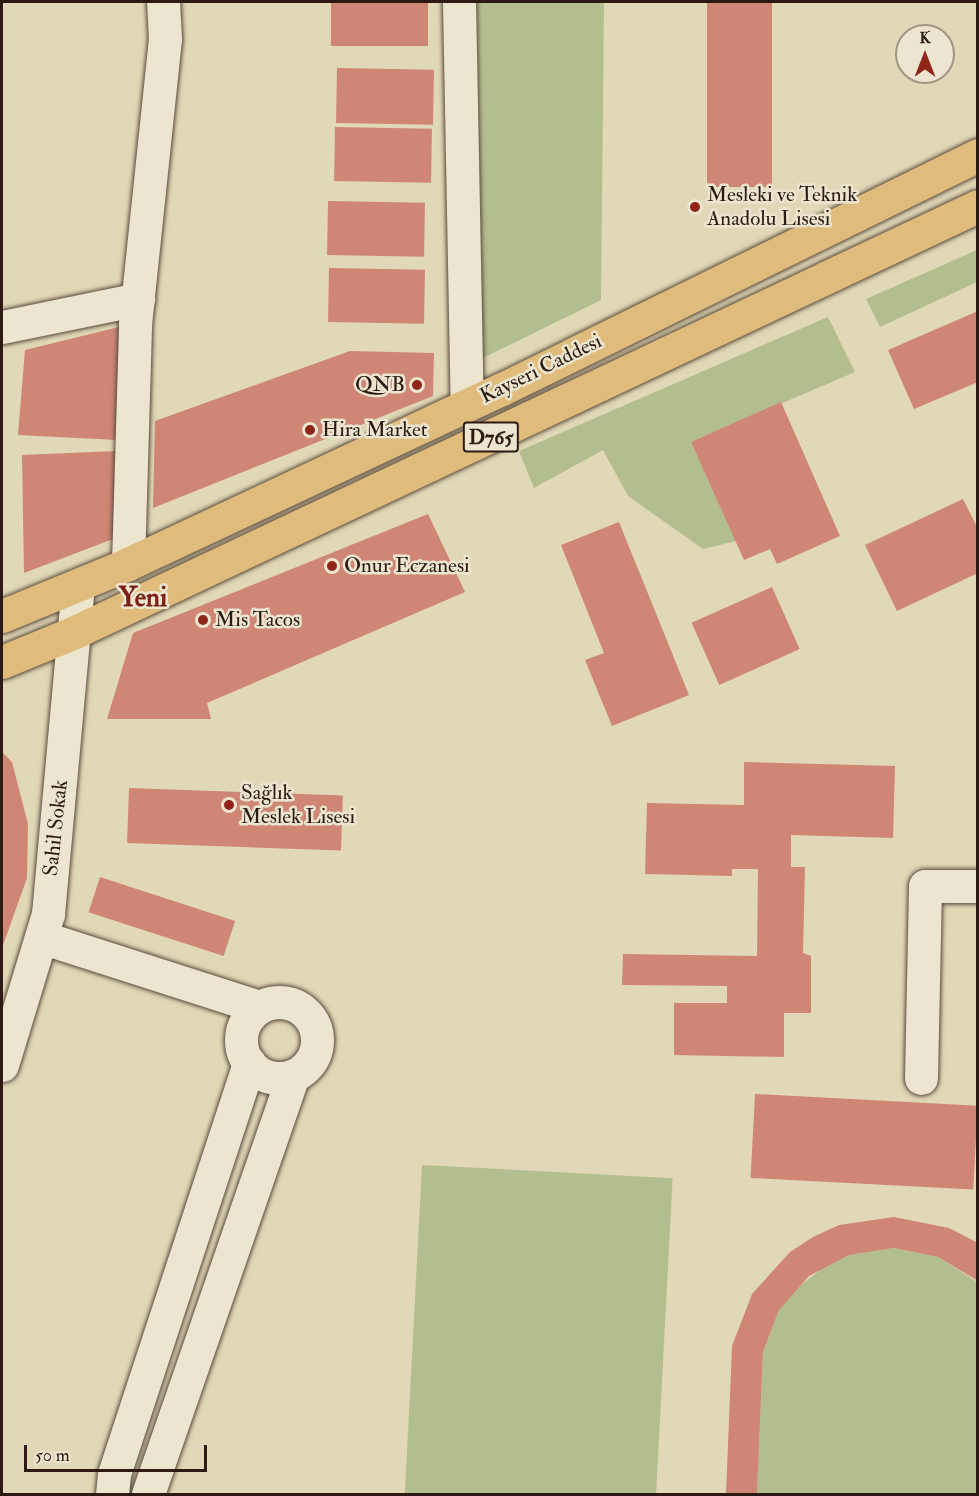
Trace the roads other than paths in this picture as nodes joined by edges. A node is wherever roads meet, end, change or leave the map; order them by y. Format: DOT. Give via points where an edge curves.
graph roads {
  1 [pos="163,2"];
  2 [pos="459,2"];
  3 [pos="978,155"];
  4 [pos="978,206"];
  5 [pos="138,299"];
  6 [pos="2,327"];
  7 [pos="467,405"];
  8 [pos="128,564"];
  9 [pos="78,585"];
  10 [pos="2,616"];
  11 [pos="75,632"];
  12 [pos="2,662"];
  13 [pos="978,886"];
  14 [pos="41,937"];
  15 [pos="259,1007"];
  16 [pos="249,1063"];
  17 [pos="2,1065"];
  18 [pos="292,1077"];
  19 [pos="921,1078"];
  20 [pos="112,1494"];
  21 [pos="148,1494"];
  1 -- 5 [label="street" via="165,39"];
  2 -- 7 [label="street"];
  3 -- 7 [label="main road, Kayseri Caddesi / D765"];
  4 -- 11 [label="main road, Kayseri Caddesi / D765"];
  5 -- 6 [label="street"];
  5 -- 8 [label="street"];
  7 -- 8 [label="main road, Kayseri Caddesi / D765"];
  8 -- 9 [label="main road, Kayseri Caddesi / D765"];
  9 -- 10 [label="main road, Kayseri Caddesi / D765"];
  9 -- 11 [label="street, Sahil Sokak"];
  11 -- 12 [label="main road, Kayseri Caddesi / D765"];
  11 -- 14 [label="street, Sahil Sokak" via="48,914"];
  13 -- 19 [label="street" via="925,886"];
  14 -- 15 [label="street"];
  14 -- 17 [label="street, Sahil Sokak"];
  15 -- 16 [label="street" via="241,1033 242,1049"];
  15 -- 18 [label="street" via="274,1002 290,1004 304,1011 314,1024 318,1040 315,1055 306,1068"];
  16 -- 18 [label="street" via="261,1074 276,1079"];
  16 -- 20 [label="street" via="114,1474"];
  18 -- 21 [label="street"];
}
